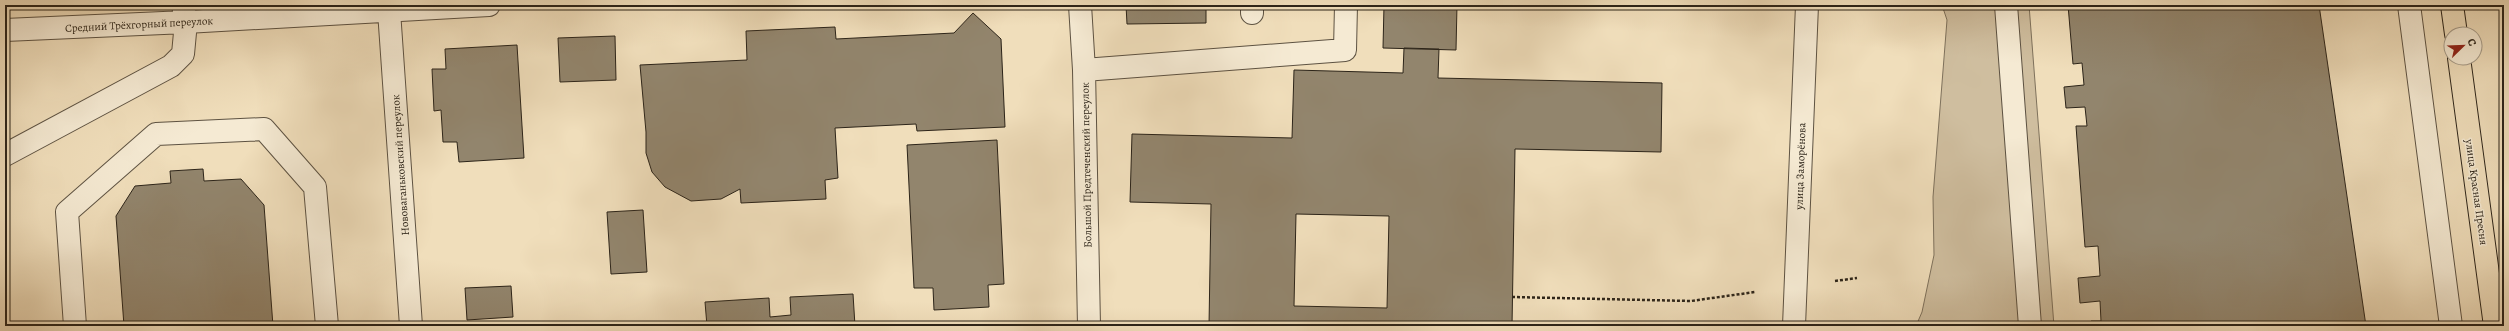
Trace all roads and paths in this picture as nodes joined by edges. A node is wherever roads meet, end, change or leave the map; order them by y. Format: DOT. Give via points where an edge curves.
graph roads {
  1 [pos="489,5"];
  2 [pos="1080,5"];
  3 [pos="1346,5"];
  4 [pos="1807,5"];
  5 [pos="2006,5"];
  6 [pos="2409,5"];
  7 [pos="2452,5"];
  8 [pos="388,8"];
  9 [pos="184,14"];
  10 [pos="2455,26"];
  11 [pos="5,30"];
  12 [pos="2460,66"];
  13 [pos="1084,70"];
  14 [pos="5,155"];
  15 [pos="1858,278"];
  16 [pos="1835,281"];
  17 [pos="1755,292"];
  18 [pos="1512,297"];
  19 [pos="75,326"];
  20 [pos="327,326"];
  21 [pos="411,326"];
  22 [pos="1089,326"];
  23 [pos="1794,326"];
  24 [pos="2030,326"];
  25 [pos="2451,326"];
  26 [pos="2495,326"];
  1 -- 8 [label="street, Средний Трёхгорный переулок"];
  2 -- 13 [label="street, Большой Предтеченский переулок"];
  3 -- 13 [label="street" via="1345,50"];
  4 -- 23 [label="street, улица Заморёнова"];
  5 -- 24 [label="street"];
  6 -- 25 [label="street"];
  7 -- 10 [label="main road"];
  8 -- 9 [label="street, Средний Трёхгорный переулок"];
  8 -- 21 [label="street, Нововаганьковский переулок"];
  9 -- 11 [label="street, Средний Трёхгорный переулок"];
  9 -- 14 [label="street" via="183,54 171,66"];
  12 -- 26 [label="main road, улица Красная Пресня"];
  13 -- 22 [label="street, Большой Предтеченский переулок"];
  15 -- 16 [label="path"];
  17 -- 18 [label="path" via="1691,301"];
  19 -- 20 [label="street" via="67,212 156,134 264,129 316,187"];
}
